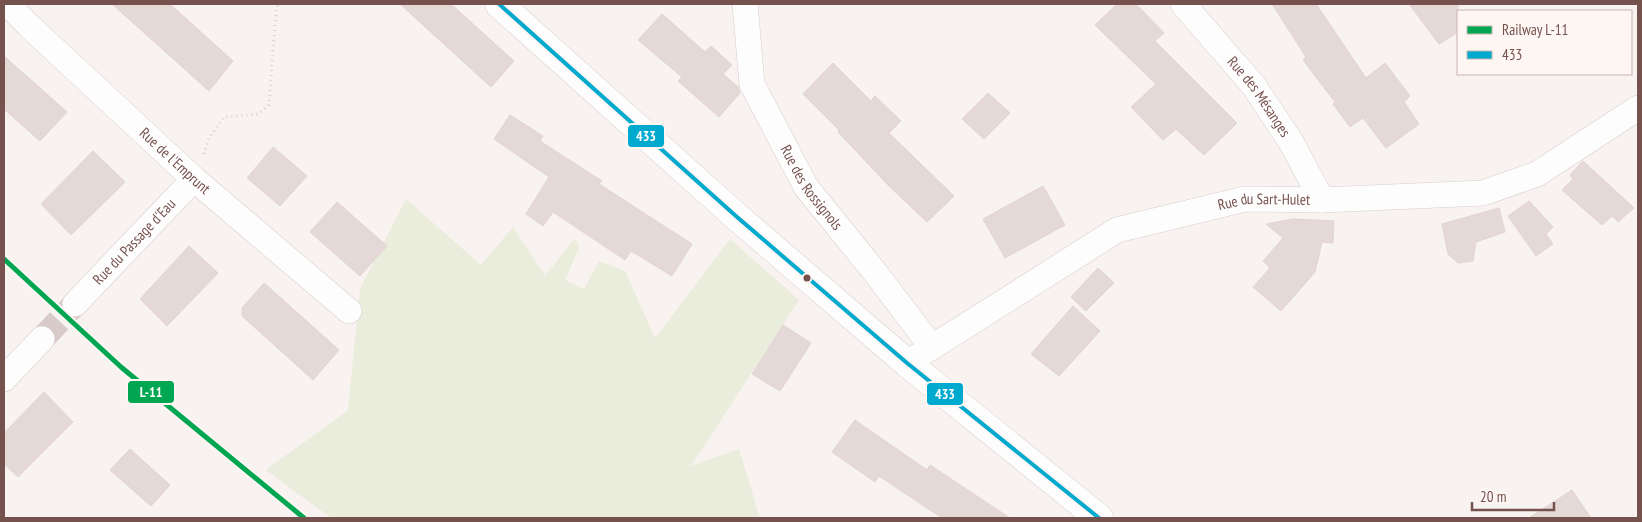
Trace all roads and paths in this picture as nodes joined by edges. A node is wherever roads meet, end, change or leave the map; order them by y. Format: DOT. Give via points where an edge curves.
graph roads {
  1 [pos="8,4"];
  2 [pos="278,4"];
  3 [pos="499,4"];
  4 [pos="745,4"];
  5 [pos="1182,4"];
  6 [pos="1638,108"];
  7 [pos="194,179"];
  8 [pos="1322,200"];
  9 [pos="75,304"];
  10 [pos="349,311"];
  11 [pos="42,339"];
  12 [pos="931,346"];
  13 [pos="907,363"];
  14 [pos="4,379"];
  15 [pos="1099,518"];
  1 -- 7 [label="street, Rue de l'Emprunt"];
  2 -- 7 [label="path" via="269,104 258,114 224,117 209,138"];
  3 -- 13 [label="main road" via="737,217"];
  4 -- 12 [label="street, Rue des Rossignols" via="752,84 806,187"];
  5 -- 8 [label="street, Rue des Mésanges" via="1254,86 1291,142"];
  6 -- 8 [label="street, Rue du Sart-Hulet" via="1536,174 1483,193"];
  7 -- 9 [label="street, Rue du Passage d'Eau"];
  7 -- 10 [label="street, Rue de l'Emprunt"];
  8 -- 12 [label="street, Rue du Sart-Hulet" via="1245,199 1117,230"];
  11 -- 14 [label="street"];
  12 -- 13 [label="street, Rue du Sart-Hulet"];
  13 -- 15 [label="main road"];
}
